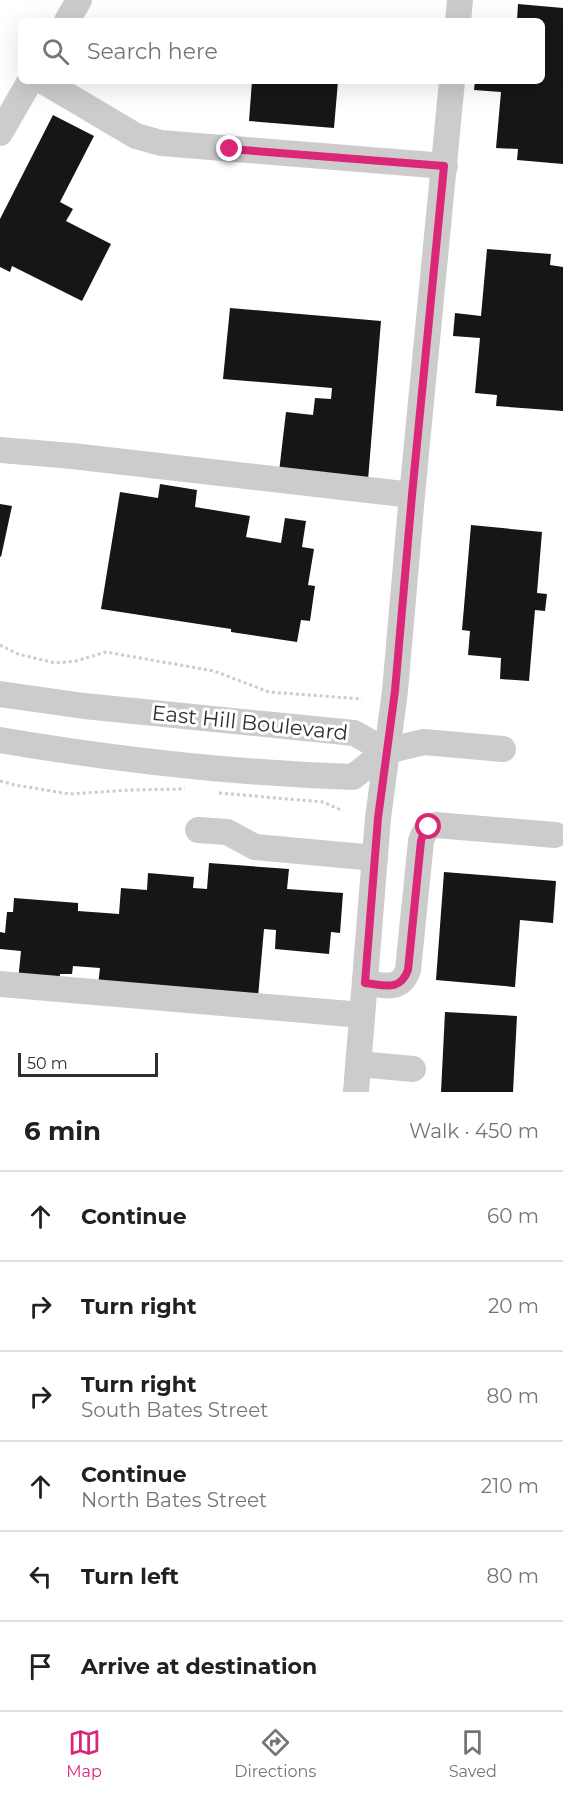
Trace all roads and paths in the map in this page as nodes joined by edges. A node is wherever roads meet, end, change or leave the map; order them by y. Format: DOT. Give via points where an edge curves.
graph roads {
  1 [pos="79,0"];
  2 [pos="460,0"];
  3 [pos="69,18"];
  4 [pos="458,18"];
  5 [pos="28,84"];
  6 [pos="48,84"];
  7 [pos="452,84"];
  8 [pos="0,133"];
  9 [pos="444,166"];
  10 [pos="0,450"];
  11 [pos="412,495"];
  12 [pos="0,645"];
  13 [pos="0,694"];
  14 [pos="362,699"];
  15 [pos="0,740"];
  16 [pos="503,748"];
  17 [pos="386,751"];
  18 [pos="0,781"];
  19 [pos="185,789"];
  20 [pos="217,792"];
  21 [pos="344,811"];
  22 [pos="198,830"];
  23 [pos="555,835"];
  24 [pos="375,858"];
  25 [pos="365,983"];
  26 [pos="0,984"];
  27 [pos="363,1016"];
  28 [pos="358,1064"];
  29 [pos="413,1069"];
  30 [pos="356,1092"];
  1 -- 3 [label="street"];
  2 -- 4 [label="street"];
  5 -- 8 [label="street"];
  6 -- 9 [label="street" via="136,136 161,143"];
  7 -- 9 [label="street"];
  9 -- 11 [label="street"];
  10 -- 11 [label="street"];
  11 -- 17 [label="street"];
  12 -- 14 [label="path" via="55,663 106,652 214,671 269,692"];
  13 -- 17 [label="street, East Hill Boulevard" via="354,733"];
  15 -- 17 [label="street, East Hill Boulevard" via="141,761 280,775 353,777"];
  16 -- 17 [label="street" via="424,742"];
  17 -- 24 [label="street"];
  18 -- 19 [label="path" via="70,794"];
  20 -- 21 [label="path" via="323,802"];
  22 -- 24 [label="street" via="227,832 255,847"];
  23 -- 25 [label="street" via="429,827 421,841 408,970 401,983 392,986"];
  24 -- 25 [label="street"];
  25 -- 27 [label="street"];
  26 -- 27 [label="street"];
  27 -- 28 [label="street"];
  28 -- 29 [label="street"];
  28 -- 30 [label="street"];
}
